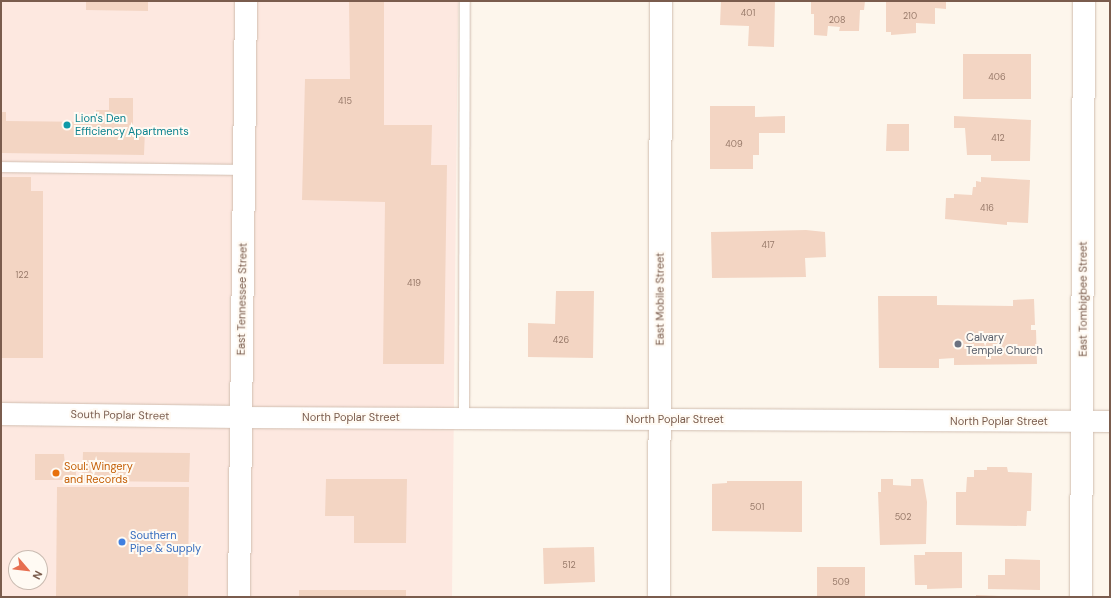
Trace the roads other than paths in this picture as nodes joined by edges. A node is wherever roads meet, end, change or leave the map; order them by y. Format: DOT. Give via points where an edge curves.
graph roads {
  1 [pos="246,1"];
  2 [pos="465,1"];
  3 [pos="661,1"];
  4 [pos="1084,1"];
  5 [pos="1,167"];
  6 [pos="243,170"];
  7 [pos="1,414"];
  8 [pos="240,417"];
  9 [pos="464,418"];
  10 [pos="660,419"];
  11 [pos="1082,421"];
  12 [pos="1110,421"];
  13 [pos="239,597"];
  14 [pos="659,597"];
  15 [pos="1081,597"];
  1 -- 6 [label="street, East Tennessee Street"];
  2 -- 9 [label="lane"];
  3 -- 10 [label="street, East Mobile Street"];
  4 -- 11 [label="street, East Tombigbee Street"];
  5 -- 6 [label="lane"];
  6 -- 8 [label="street, East Tennessee Street"];
  7 -- 8 [label="street, South Poplar Street"];
  8 -- 9 [label="street, North Poplar Street"];
  8 -- 13 [label="street, East Tennessee Street"];
  9 -- 10 [label="street, North Poplar Street"];
  10 -- 11 [label="street, North Poplar Street"];
  10 -- 14 [label="street, East Mobile Street"];
  11 -- 12 [label="street, North Poplar Street"];
  11 -- 15 [label="street, East Tombigbee Street"];
}
